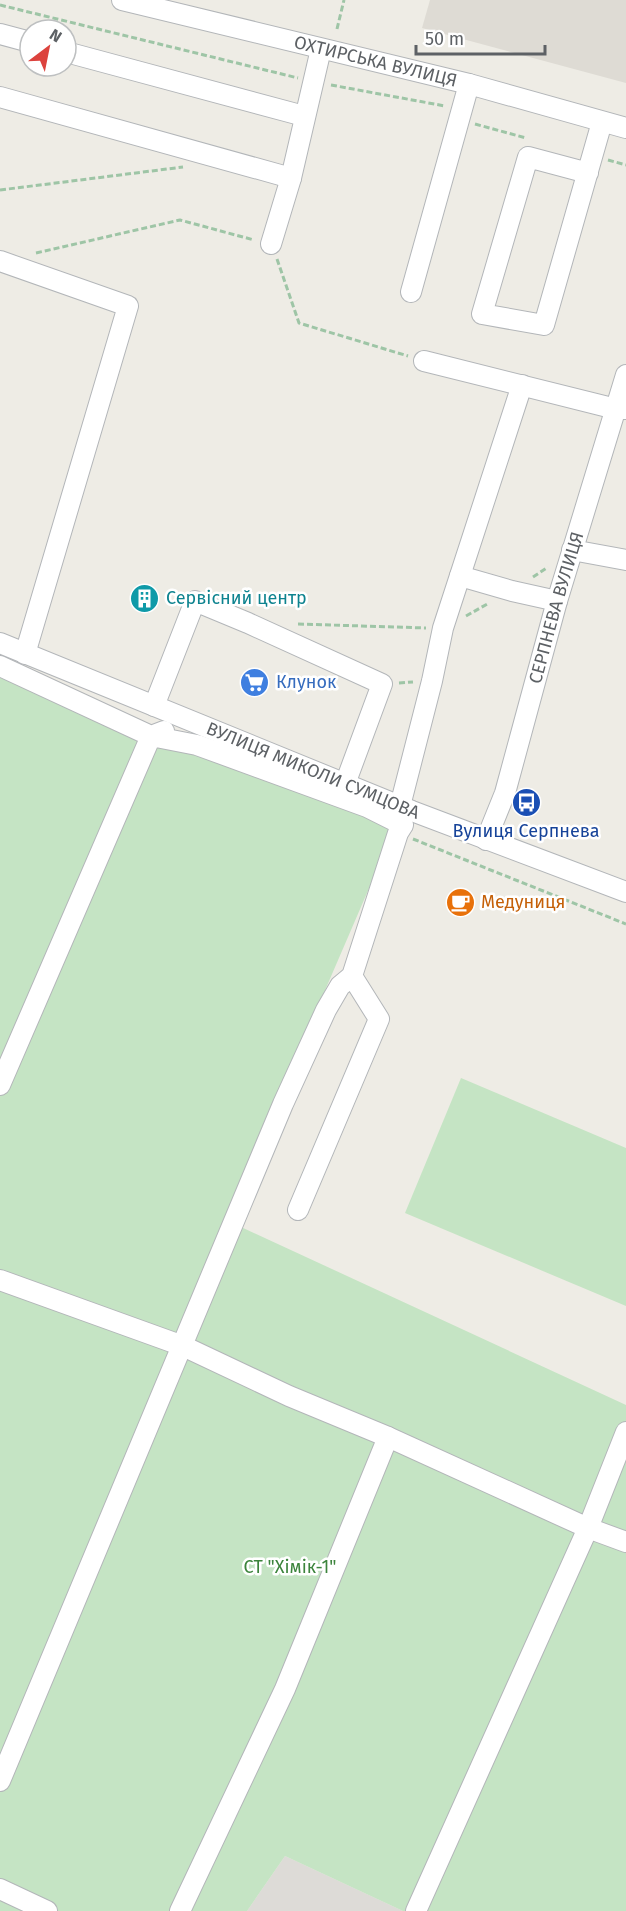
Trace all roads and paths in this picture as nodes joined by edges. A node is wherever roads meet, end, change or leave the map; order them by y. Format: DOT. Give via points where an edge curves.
graph roads {
  1 [pos="344,0"];
  2 [pos="130,1"];
  3 [pos="0,5"];
  4 [pos="337,29"];
  5 [pos="0,34"];
  6 [pos="18,39"];
  7 [pos="321,49"];
  8 [pos="78,55"];
  9 [pos="313,81"];
  10 [pos="469,84"];
  11 [pos="0,97"];
  12 [pos="462,109"];
  13 [pos="304,116"];
  14 [pos="602,122"];
  15 [pos="626,128"];
  16 [pos="184,167"];
  17 [pos="588,173"];
  18 [pos="291,178"];
  19 [pos="0,190"];
  20 [pos="272,244"];
  21 [pos="34,253"];
  22 [pos="0,262"];
  23 [pos="411,292"];
  24 [pos="424,361"];
  25 [pos="626,375"];
  26 [pos="522,385"];
  27 [pos="621,409"];
  28 [pos="572,550"];
  29 [pos="626,560"];
  30 [pos="460,576"];
  31 [pos="557,601"];
  32 [pos="294,624"];
  33 [pos="443,628"];
  34 [pos="0,644"];
  35 [pos="25,654"];
  36 [pos="0,666"];
  37 [pos="432,681"];
  38 [pos="382,684"];
  39 [pos="154,706"];
  40 [pos="188,720"];
  41 [pos="151,736"];
  42 [pos="345,784"];
  43 [pos="403,819"];
  44 [pos="486,840"];
  45 [pos="626,892"];
  46 [pos="626,924"];
  47 [pos="352,976"];
  48 [pos="0,1085"];
  49 [pos="298,1210"];
  50 [pos="0,1280"];
  51 [pos="183,1346"];
  52 [pos="626,1432"];
  53 [pos="388,1437"];
  54 [pos="588,1528"];
  55 [pos="626,1542"];
  56 [pos="0,1781"];
  57 [pos="0,1889"];
  58 [pos="47,1911"];
  59 [pos="180,1911"];
  60 [pos="416,1911"];
  1 -- 4 [label="path"];
  2 -- 7 [label="street, ОХТИРСЬКА ВУЛИЦЯ"];
  3 -- 9 [label="path"];
  5 -- 6 [label="street"];
  7 -- 9 [label="street"];
  7 -- 10 [label="street, ОХТИРСЬКА ВУЛИЦЯ"];
  8 -- 13 [label="street"];
  9 -- 12 [label="path"];
  9 -- 13 [label="street"];
  10 -- 12 [label="street"];
  10 -- 14 [label="street, ОХТИРСЬКА ВУЛИЦЯ"];
  11 -- 18 [label="street"];
  12 -- 23 [label="street"];
  13 -- 18 [label="street"];
  14 -- 15 [label="street, ОХТИРСЬКА ВУЛИЦЯ"];
  14 -- 17 [label="street"];
  16 -- 19 [label="path"];
  17 -- 17 [label="street" via="528,157 482,314 544,325"];
  18 -- 20 [label="street"];
  20 -- 21 [label="path" via="180,220"];
  20 -- 24 [label="path" via="299,323"];
  22 -- 35 [label="street" via="128,306"];
  24 -- 26 [label="street"];
  25 -- 27 [label="street, СЕРПНЕВА ВУЛИЦЯ"];
  26 -- 27 [label="street"];
  26 -- 30 [label="street"];
  27 -- 28 [label="street, СЕРПНЕВА ВУЛИЦЯ"];
  28 -- 29 [label="street"];
  28 -- 31 [label="street, СЕРПНЕВА ВУЛИЦЯ"];
  30 -- 31 [label="street"];
  30 -- 33 [label="street"];
  31 -- 44 [label="street, СЕРПНЕВА ВУЛИЦЯ" via="505,793"];
  32 -- 33 [label="path"];
  33 -- 37 [label="street"];
  34 -- 35 [label="street, ВУЛИЦЯ МИКОЛИ СУМЦОВА"];
  35 -- 39 [label="street, ВУЛИЦЯ МИКОЛИ СУМЦОВА"];
  36 -- 41 [label="street"];
  37 -- 38 [label="path"];
  37 -- 43 [label="street"];
  38 -- 39 [label="street" via="195,601"];
  38 -- 42 [label="street"];
  39 -- 40 [label="street, ВУЛИЦЯ МИКОЛИ СУМЦОВА"];
  40 -- 41 [label="street"];
  40 -- 42 [label="street, ВУЛИЦЯ МИКОЛИ СУМЦОВА"];
  41 -- 43 [label="street" via="207,749"];
  41 -- 48 [label="street"];
  42 -- 43 [label="street, ВУЛИЦЯ МИКОЛИ СУМЦОВА"];
  43 -- 44 [label="street, ВУЛИЦЯ МИКОЛИ СУМЦОВА"];
  43 -- 46 [label="path"];
  43 -- 47 [label="street"];
  44 -- 45 [label="street, ВУЛИЦЯ МИКОЛИ СУМЦОВА"];
  47 -- 49 [label="street" via="379,1019"];
  47 -- 51 [label="street" via="340,986 326,1010 283,1104"];
  50 -- 51 [label="street"];
  51 -- 53 [label="street"];
  51 -- 56 [label="street"];
  52 -- 54 [label="street"];
  53 -- 54 [label="street"];
  53 -- 59 [label="street" via="285,1689"];
  54 -- 55 [label="street"];
  54 -- 60 [label="street"];
  57 -- 58 [label="street"];
}
